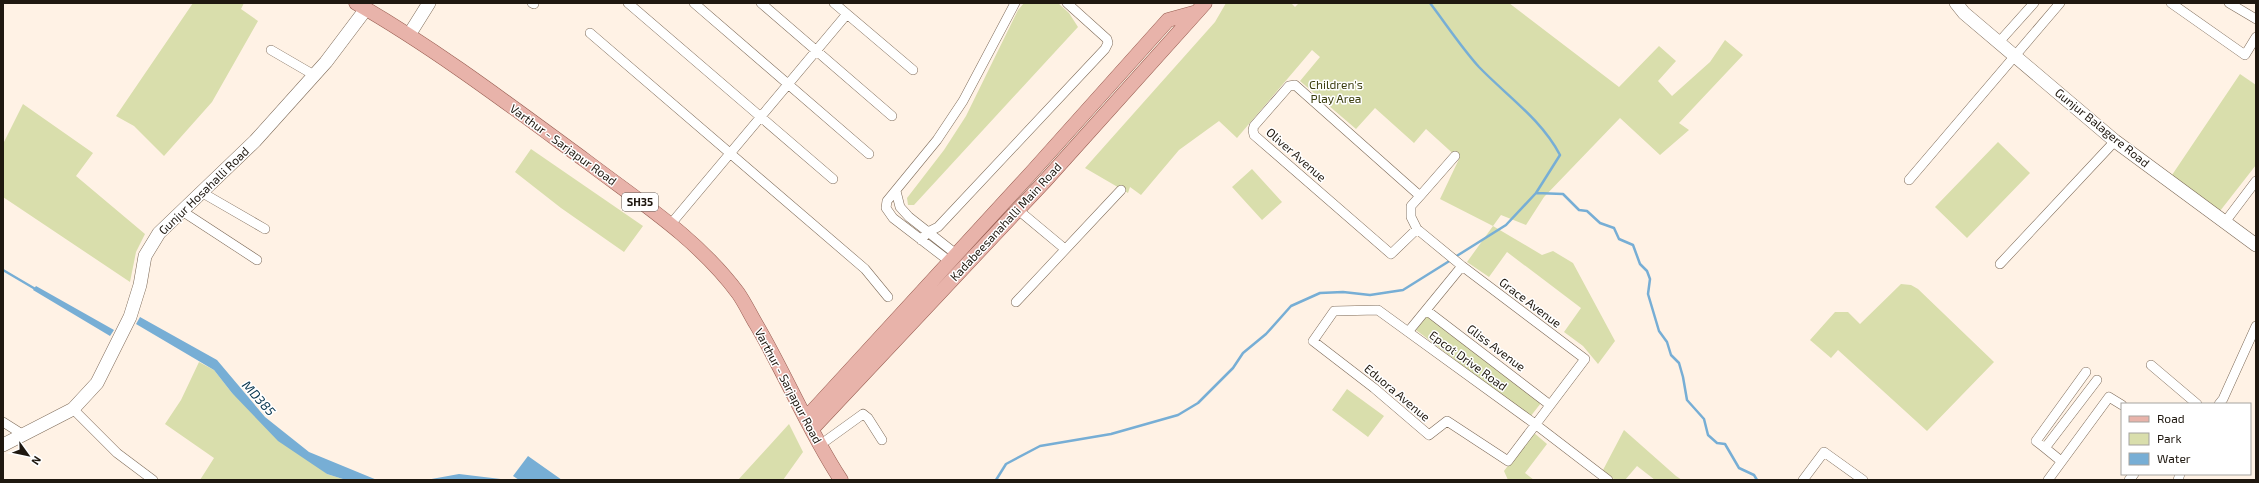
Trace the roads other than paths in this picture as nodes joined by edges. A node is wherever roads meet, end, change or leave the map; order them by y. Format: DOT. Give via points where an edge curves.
graph roads {
  1 [pos="429,3"];
  2 [pos="628,3"];
  3 [pos="694,3"];
  4 [pos="761,3"];
  5 [pos="834,3"];
  6 [pos="1015,3"];
  7 [pos="1067,3"];
  8 [pos="1956,3"];
  9 [pos="2034,3"];
  10 [pos="2060,3"];
  11 [pos="2171,3"];
  12 [pos="2229,3"];
  13 [pos="361,6"];
  14 [pos="1201,7"];
  15 [pos="847,14"];
  16 [pos="2256,19"];
  17 [pos="590,32"];
  18 [pos="409,35"];
  19 [pos="2256,37"];
  20 [pos="1999,42"];
  21 [pos="2253,49"];
  22 [pos="271,50"];
  23 [pos="817,51"];
  24 [pos="2014,56"];
  25 [pos="913,70"];
  26 [pos="314,75"];
  27 [pos="788,85"];
  28 [pos="762,116"];
  29 [pos="892,116"];
  30 [pos="2115,141"];
  31 [pos="730,154"];
  32 [pos="869,154"];
  33 [pos="1455,156"];
  34 [pos="833,179"];
  35 [pos="1909,180"];
  36 [pos="2256,182"];
  37 [pos="1121,190"];
  38 [pos="896,191"];
  39 [pos="202,192"];
  40 [pos="1420,196"];
  41 [pos="1018,209"];
  42 [pos="182,211"];
  43 [pos="2225,222"];
  44 [pos="670,225"];
  45 [pos="1417,228"];
  46 [pos="265,229"];
  47 [pos="928,232"];
  48 [pos="921,240"];
  49 [pos="2256,245"];
  50 [pos="1065,249"];
  51 [pos="952,257"];
  52 [pos="257,260"];
  53 [pos="2000,264"];
  54 [pos="1462,266"];
  55 [pos="888,297"];
  56 [pos="1016,302"];
  57 [pos="1426,310"];
  58 [pos="2256,326"];
  59 [pos="1408,332"];
  60 [pos="1313,341"];
  61 [pos="2151,365"];
  62 [pos="2086,372"];
  63 [pos="2097,380"];
  64 [pos="2196,403"];
  65 [pos="2220,403"];
  66 [pos="1550,404"];
  67 [pos="2121,404"];
  68 [pos="73,408"];
  69 [pos="3,422"];
  70 [pos="809,423"];
  71 [pos="1535,424"];
  72 [pos="22,434"];
  73 [pos="882,440"];
  74 [pos="3,445"];
  75 [pos="820,445"];
  76 [pos="2045,448"];
  77 [pos="2061,461"];
  78 [pos="154,480"];
  79 [pos="841,480"];
  80 [pos="1608,480"];
  81 [pos="1803,480"];
  82 [pos="1863,480"];
  83 [pos="2048,480"];
  1 -- 18 [label="street"];
  2 -- 28 [label="street"];
  3 -- 27 [label="street"];
  4 -- 23 [label="street"];
  5 -- 15 [label="street"];
  6 -- 38 [label="street" via="963,101 937,140"];
  7 -- 47 [label="street" via="1107,39 1106,49 938,227"];
  8 -- 20 [label="street, Gunjur Balagere Road"];
  9 -- 20 [label="street"];
  10 -- 24 [label="street"];
  11 -- 21 [label="street" via="2245,55"];
  12 -- 16 [label="street"];
  13 -- 18 [label="main road, Varthur - Sarjapur Road / SH35"];
  13 -- 26 [label="street, Gunjur Hosahalli Road"];
  14 -- 41 [label="main road, Kadabeesanahalli Main Road"];
  14 -- 51 [label="main road, Kadabeesanahalli Main Road" via="1168,20"];
  15 -- 23 [label="street"];
  15 -- 25 [label="street"];
  17 -- 31 [label="street"];
  18 -- 44 [label="main road, Varthur - Sarjapur Road / SH35" via="539,127"];
  19 -- 21 [label="street"];
  20 -- 24 [label="street, Gunjur Balagere Road"];
  22 -- 26 [label="street"];
  23 -- 27 [label="street"];
  23 -- 29 [label="street"];
  24 -- 30 [label="street, Gunjur Balagere Road"];
  24 -- 35 [label="street"];
  26 -- 39 [label="street, Gunjur Hosahalli Road" via="255,141"];
  27 -- 28 [label="street"];
  27 -- 32 [label="street"];
  28 -- 31 [label="street"];
  28 -- 34 [label="street"];
  30 -- 43 [label="street, Gunjur Balagere Road"];
  30 -- 53 [label="street"];
  31 -- 44 [label="street"];
  31 -- 55 [label="street" via="865,269"];
  33 -- 40 [label="street"];
  36 -- 43 [label="street"];
  37 -- 50 [label="street"];
  38 -- 47 [label="street" via="900,207"];
  38 -- 48 [label="street" via="887,201 886,208 893,218"];
  39 -- 42 [label="street, Gunjur Hosahalli Road"];
  39 -- 46 [label="street"];
  40 -- 45 [label="street" via="1411,206 1411,217"];
  40 -- 45 [label="street, Oliver Avenue" via="1295,85 1289,86 1254,126 1254,135 1390,254"];
  41 -- 50 [label="street"];
  41 -- 70 [label="main road, Kadabeesanahalli Main Road"];
  42 -- 52 [label="street"];
  42 -- 68 [label="street, Gunjur Hosahalli Road" via="159,232 145,256 130,318 97,383"];
  43 -- 49 [label="street, Gunjur Balagere Road"];
  44 -- 70 [label="main road, Varthur - Sarjapur Road / SH35" via="702,251 738,294 764,337"];
  45 -- 54 [label="street, Grace Avenue"];
  47 -- 48 [label="street"];
  47 -- 51 [label="street"];
  48 -- 51 [label="street"];
  50 -- 56 [label="street"];
  51 -- 70 [label="main road, Kadabeesanahalli Main Road"];
  54 -- 57 [label="street"];
  54 -- 66 [label="street, Grace Avenue" via="1585,359"];
  57 -- 59 [label="street"];
  57 -- 66 [label="street, Gliss Avenue"];
  58 -- 65 [label="street"];
  59 -- 60 [label="street, Epcot Drive Road" via="1378,310 1334,311"];
  59 -- 71 [label="street, Epcot Drive Road"];
  60 -- 71 [label="street, Eduora Avenue" via="1429,435 1447,421 1508,461"];
  61 -- 64 [label="street"];
  62 -- 76 [label="street" via="2036,441"];
  63 -- 76 [label="street"];
  66 -- 71 [label="street"];
  67 -- 77 [label="street" via="2109,397"];
  68 -- 72 [label="street, Gunjur Hosahalli Road"];
  68 -- 78 [label="street" via="117,453"];
  69 -- 72 [label="street"];
  70 -- 75 [label="main road, Varthur - Sarjapur Road / SH35"];
  71 -- 80 [label="street, Epcot Drive Road"];
  72 -- 74 [label="street, Gunjur Hosahalli Road"];
  73 -- 75 [label="street" via="863,414"];
  75 -- 79 [label="main road, Varthur - Sarjapur Road / SH35"];
  76 -- 77 [label="street"];
  77 -- 83 [label="street"];
  81 -- 82 [label="street" via="1824,452"];
}
